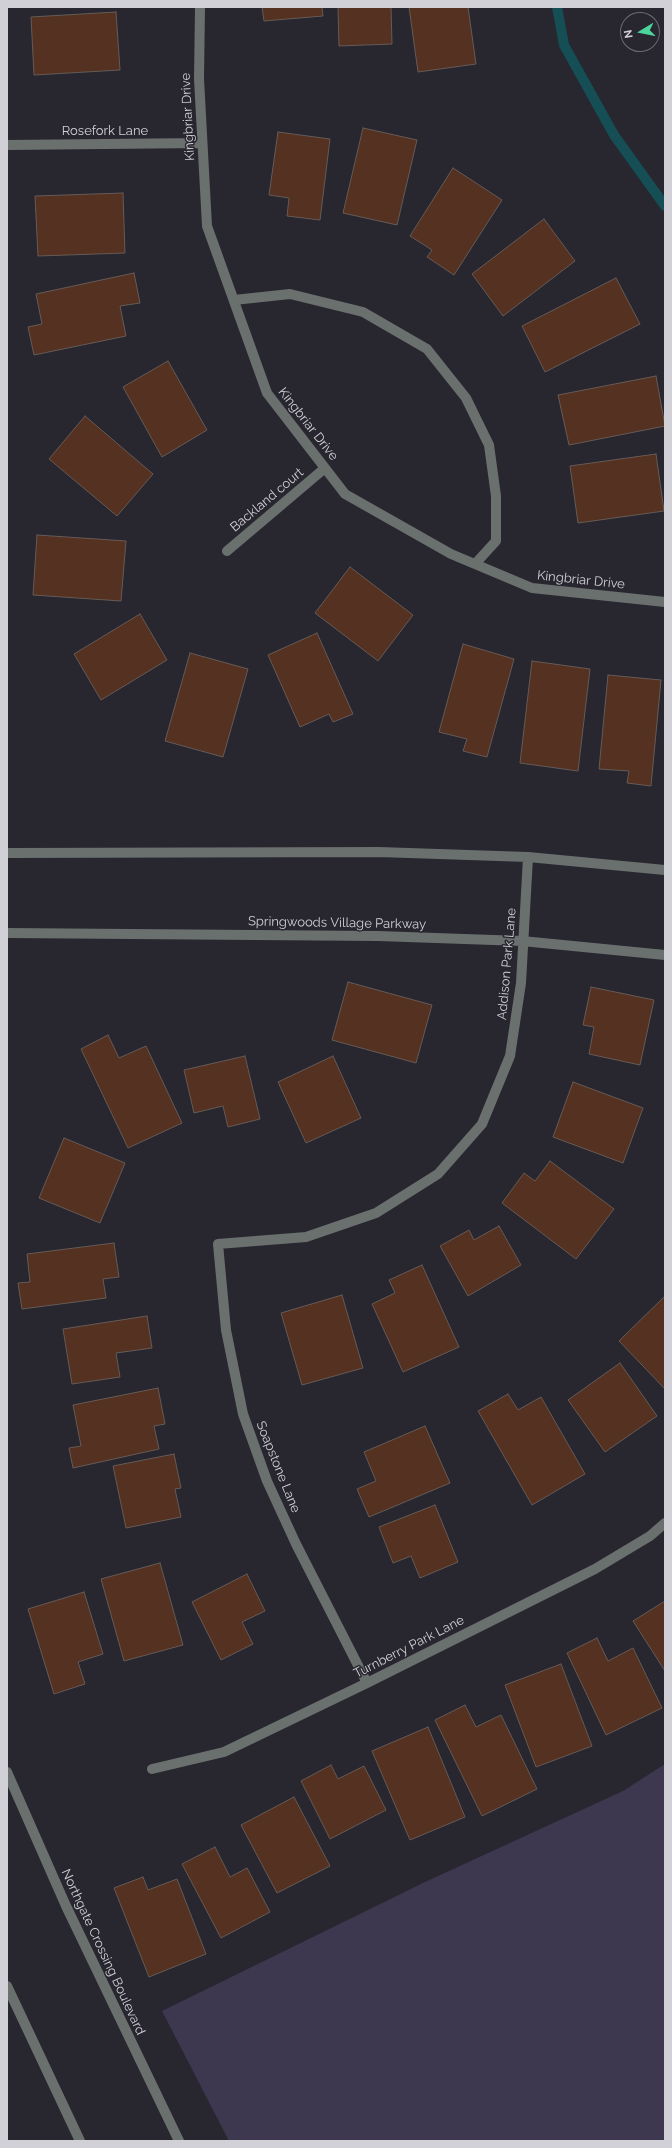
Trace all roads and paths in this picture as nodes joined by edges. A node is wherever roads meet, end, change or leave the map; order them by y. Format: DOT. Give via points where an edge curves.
graph roads {
  1 [pos="200,7"];
  2 [pos="202,143"];
  3 [pos="7,144"];
  4 [pos="234,300"];
  5 [pos="325,468"];
  6 [pos="227,551"];
  7 [pos="475,564"];
  8 [pos="665,602"];
  9 [pos="7,853"];
  10 [pos="528,857"];
  11 [pos="665,870"];
  12 [pos="7,933"];
  13 [pos="522,941"];
  14 [pos="665,955"];
  15 [pos="218,1244"];
  16 [pos="665,1523"];
  17 [pos="367,1683"];
  18 [pos="152,1769"];
  19 [pos="7,1772"];
  20 [pos="7,1986"];
  21 [pos="80,2141"];
  22 [pos="179,2141"];
  1 -- 2 [label="street, Kingbriar Drive" via="199,79"];
  2 -- 3 [label="street, Rosefork Lane"];
  2 -- 4 [label="street, Kingbriar Drive" via="207,226"];
  4 -- 5 [label="street, Kingbriar Drive" via="267,392"];
  4 -- 7 [label="street" via="290,294 363,312 427,349 466,398 489,445 496,496 496,541"];
  5 -- 6 [label="street, Backland court"];
  5 -- 7 [label="street, Kingbriar Drive" via="345,494 451,554"];
  7 -- 8 [label="street, Kingbriar Drive" via="532,588"];
  9 -- 10 [label="street" via="379,852"];
  10 -- 11 [label="street"];
  10 -- 13 [label="street, Addison Park Lane"];
  12 -- 13 [label="street, Springwoods Village Parkway" via="378,936"];
  13 -- 14 [label="street, Springwoods Village Parkway"];
  13 -- 15 [label="street, Addison Park Lane" via="521,983 510,1056 482,1124 438,1174 376,1212 306,1237"];
  15 -- 17 [label="street, Soapstone Lane" via="226,1330 243,1414 267,1481 296,1544"];
  16 -- 17 [label="street, Turnberry Park Lane" via="650,1536 595,1569"];
  17 -- 18 [label="street, Turnberry Park Lane" via="224,1752"];
  19 -- 22 [label="street, Northgate Crossing Boulevard" via="66,1906"];
  20 -- 21 [label="street"];
}
